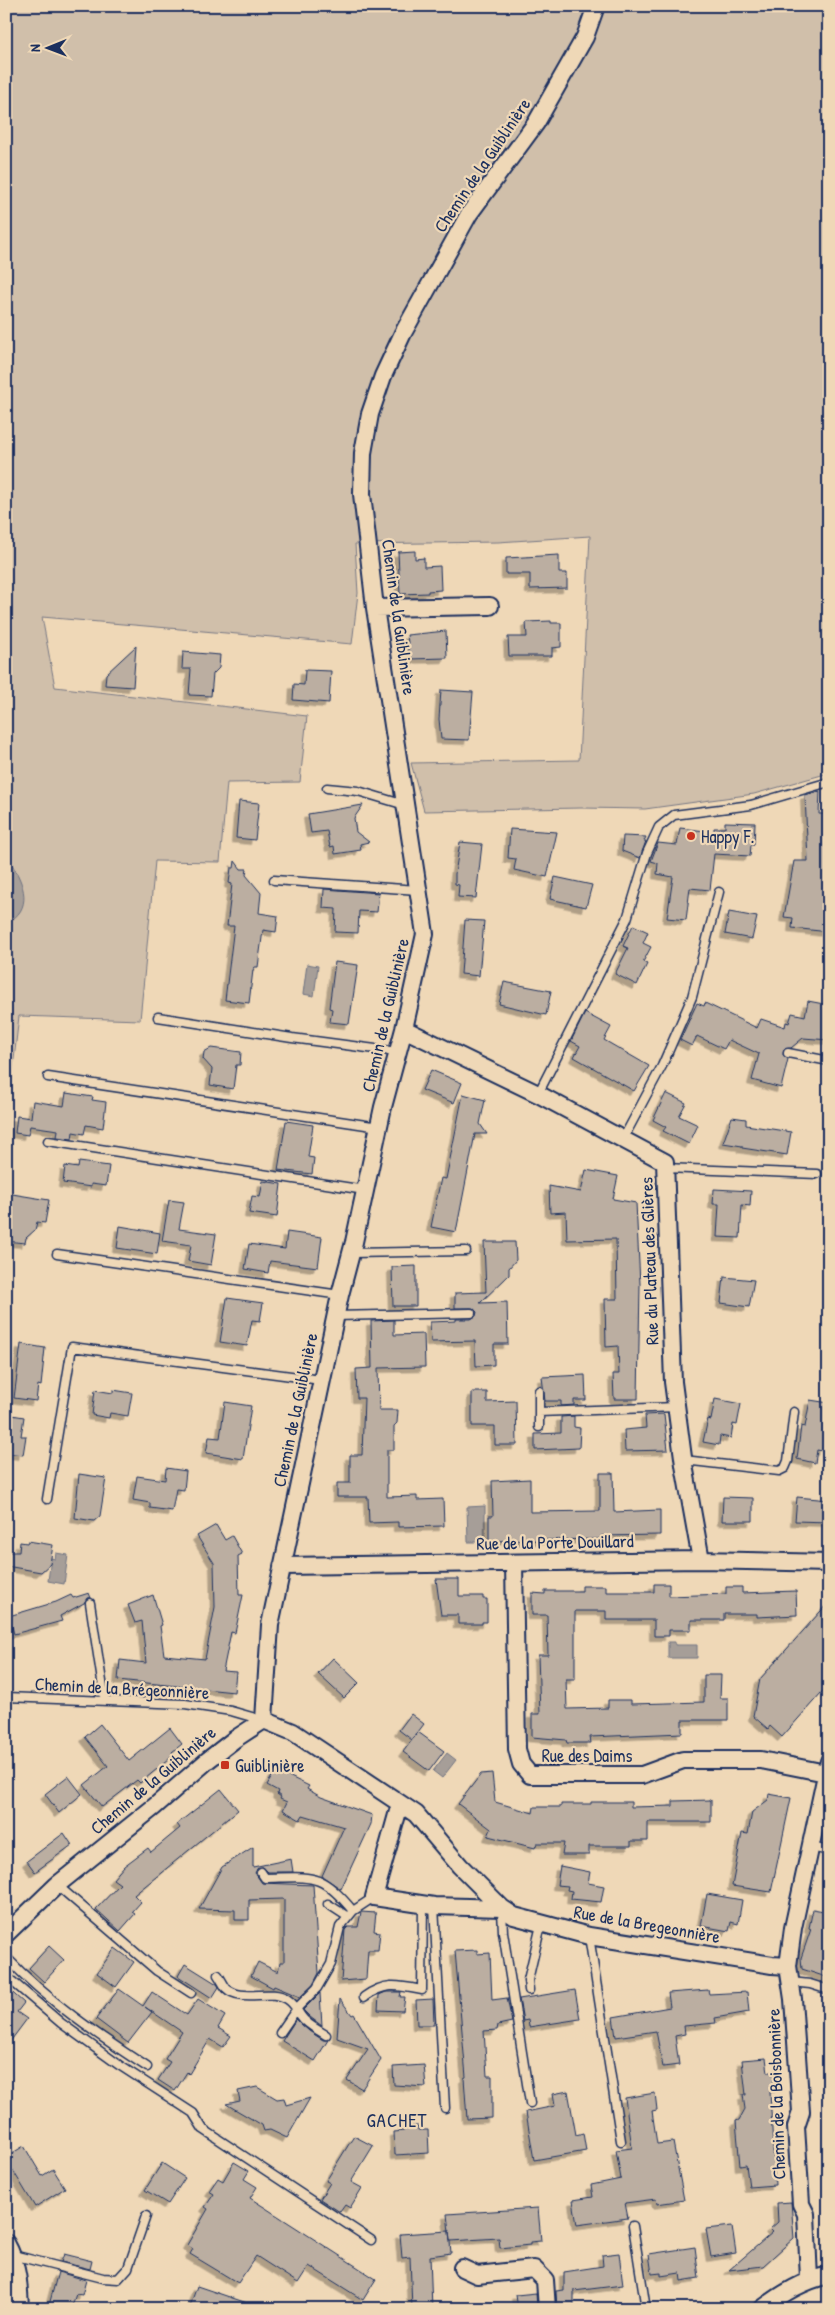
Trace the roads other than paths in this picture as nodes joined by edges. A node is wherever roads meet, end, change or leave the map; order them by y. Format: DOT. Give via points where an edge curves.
graph roads {
  1 [pos="596,6"];
  2 [pos="490,606"];
  3 [pos="375,608"];
  4 [pos="829,782"];
  5 [pos="327,788"];
  6 [pos="407,805"];
  7 [pos="274,880"];
  8 [pos="418,890"];
  9 [pos="719,892"];
  10 [pos="158,1017"];
  11 [pos="404,1029"];
  12 [pos="398,1052"];
  13 [pos="788,1053"];
  14 [pos="829,1061"];
  15 [pos="48,1077"];
  16 [pos="538,1094"];
  17 [pos="379,1127"];
  18 [pos="623,1139"];
  19 [pos="48,1142"];
  20 [pos="665,1168"];
  21 [pos="817,1174"];
  22 [pos="365,1190"];
  23 [pos="466,1251"];
  24 [pos="351,1253"];
  25 [pos="57,1254"];
  26 [pos="340,1295"];
  27 [pos="471,1313"];
  28 [pos="335,1316"];
  29 [pos="321,1380"];
  30 [pos="539,1391"];
  31 [pos="677,1407"];
  32 [pos="539,1412"];
  33 [pos="794,1412"];
  34 [pos="539,1427"];
  35 [pos="684,1460"];
  36 [pos="47,1499"];
  37 [pos="701,1560"];
  38 [pos="514,1563"];
  39 [pos="829,1563"];
  40 [pos="282,1566"];
  41 [pos="90,1603"];
  42 [pos="6,1697"];
  43 [pos="106,1700"];
  44 [pos="264,1720"];
  45 [pos="827,1767"];
  46 [pos="400,1804"];
  47 [pos="811,1847"];
  48 [pos="829,1851"];
  49 [pos="261,1872"];
  50 [pos="57,1885"];
  51 [pos="374,1897"];
  52 [pos="328,1904"];
  53 [pos="429,1905"];
  54 [pos="502,1908"];
  55 [pos="351,1914"];
  56 [pos="541,1925"];
  57 [pos="6,1934"];
  58 [pos="589,1936"];
  59 [pos="6,1957"];
  60 [pos="789,1974"];
  61 [pos="218,1975"];
  62 [pos="6,1976"];
  63 [pos="529,1990"];
  64 [pos="829,1990"];
  65 [pos="191,1993"];
  66 [pos="364,1997"];
  67 [pos="298,2008"];
  68 [pos="280,2033"];
  69 [pos="326,2035"];
  70 [pos="147,2067"];
  71 [pos="530,2103"];
  72 [pos="445,2108"];
  73 [pos="621,2141"];
  74 [pos="146,2216"];
  75 [pos="633,2226"];
  76 [pos="371,2240"];
  77 [pos="10,2249"];
  78 [pos="462,2268"];
  79 [pos="829,2275"];
  80 [pos="809,2279"];
  81 [pos="20,2309"];
  82 [pos="548,2309"];
  83 [pos="646,2309"];
  84 [pos="762,2309"];
  1 -- 3 [label="street, Chemin de la Guiblinière" via="585,37 562,81 536,123 468,214 403,332 383,376 370,414 363,453 362,494"];
  2 -- 3 [label="street"];
  3 -- 6 [label="street, Chemin de la Guiblinière"];
  4 -- 16 [label="lane" via="751,805 674,815 659,827 647,853 627,919"];
  5 -- 6 [label="lane" via="358,790"];
  6 -- 8 [label="street, Chemin de la Guiblinière"];
  7 -- 8 [label="lane"];
  8 -- 11 [label="street, Chemin de la Guiblinière" via="425,934"];
  9 -- 18 [label="lane" via="692,997 662,1066"];
  10 -- 12 [label="lane"];
  11 -- 12 [label="street, Chemin de la Guiblinière"];
  11 -- 16 [label="street, Rue du Plateau des Glières"];
  12 -- 17 [label="street, Chemin de la Guiblinière"];
  13 -- 14 [label="lane"];
  15 -- 17 [label="lane"];
  16 -- 18 [label="street, Rue du Plateau des Glières"];
  17 -- 22 [label="street, Chemin de la Guiblinière"];
  18 -- 20 [label="street, Rue du Plateau des Glières" via="665,1162"];
  19 -- 22 [label="lane"];
  20 -- 21 [label="lane"];
  20 -- 31 [label="street, Rue du Plateau des Glières" via="673,1382"];
  22 -- 24 [label="street, Chemin de la Guiblinière"];
  23 -- 24 [label="lane"];
  24 -- 26 [label="street, Chemin de la Guiblinière"];
  25 -- 26 [label="lane"];
  26 -- 28 [label="street, Chemin de la Guiblinière"];
  27 -- 28 [label="lane"];
  28 -- 29 [label="street, Chemin de la Guiblinière"];
  29 -- 36 [label="lane" via="72,1347"];
  29 -- 40 [label="street, Chemin de la Guiblinière"];
  30 -- 32 [label="lane"];
  31 -- 32 [label="lane"];
  31 -- 35 [label="street, Rue du Plateau des Glières"];
  32 -- 34 [label="lane"];
  33 -- 35 [label="lane" via="788,1461 780,1471"];
  35 -- 37 [label="street, Rue du Plateau des Glières"];
  37 -- 38 [label="street, Rue de la Porte Douillard"];
  37 -- 39 [label="street, Rue de la Porte Douillard"];
  38 -- 40 [label="street, Rue de la Porte Douillard"];
  38 -- 45 [label="street, Rue des Daims" via="517,1749 521,1764 530,1775 642,1775 683,1760 761,1760"];
  40 -- 44 [label="street, Chemin de la Guiblinière" via="270,1625"];
  41 -- 43 [label="lane"];
  42 -- 43 [label="lane, Chemin de la Brégeonnière"];
  43 -- 44 [label="lane, Chemin de la Brégeonnière" via="185,1704"];
  44 -- 46 [label="street, Rue de la Bregeonnière" via="293,1732"];
  44 -- 50 [label="street, Chemin de la Guiblinière" via="208,1760"];
  45 -- 47 [label="street, Chemin de la Boisbonnière"];
  46 -- 51 [label="street"];
  46 -- 54 [label="street, Rue de la Bregeonnière" via="416,1814 460,1866"];
  47 -- 48 [label="lane"];
  47 -- 60 [label="street, Chemin de la Boisbonnière" via="793,1928"];
  49 -- 55 [label="lane" via="265,1878 316,1878 339,1894"];
  50 -- 57 [label="street, Chemin de la Guiblinière"];
  50 -- 65 [label="lane" via="157,1971"];
  51 -- 53 [label="street, Rue de la Bregeonnière"];
  51 -- 55 [label="lane"];
  52 -- 55 [label="lane"];
  53 -- 54 [label="street, Rue de la Bregeonnière"];
  53 -- 66 [label="lane" via="422,1990 388,1985"];
  53 -- 72 [label="lane"];
  54 -- 56 [label="street, Rue de la Bregeonnière" via="514,1916"];
  54 -- 71 [label="lane"];
  55 -- 67 [label="lane" via="340,1927 331,1964 317,1988"];
  56 -- 58 [label="street, Rue de la Bregeonnière"];
  56 -- 63 [label="lane" via="528,1980"];
  58 -- 60 [label="street, Rue de la Bregeonnière" via="772,1965"];
  58 -- 73 [label="lane"];
  59 -- 70 [label="lane" via="31,1983 82,2024"];
  60 -- 64 [label="lane"];
  60 -- 80 [label="street, Chemin de la Boisbonnière" via="801,2112 796,2127 801,2204 806,2214"];
  61 -- 67 [label="lane" via="227,1988 236,1993 285,1997"];
  62 -- 76 [label="lane" via="61,2023 193,2113 202,2129"];
  67 -- 68 [label="lane"];
  67 -- 69 [label="lane" via="301,2016"];
  74 -- 77 [label="lane" via="128,2268 118,2279 103,2278"];
  75 -- 83 [label="lane"];
  77 -- 81 [label="street"];
  78 -- 82 [label="street" via="477,2275 534,2270 545,2280"];
  79 -- 80 [label="street"];
  80 -- 84 [label="street"];
}
